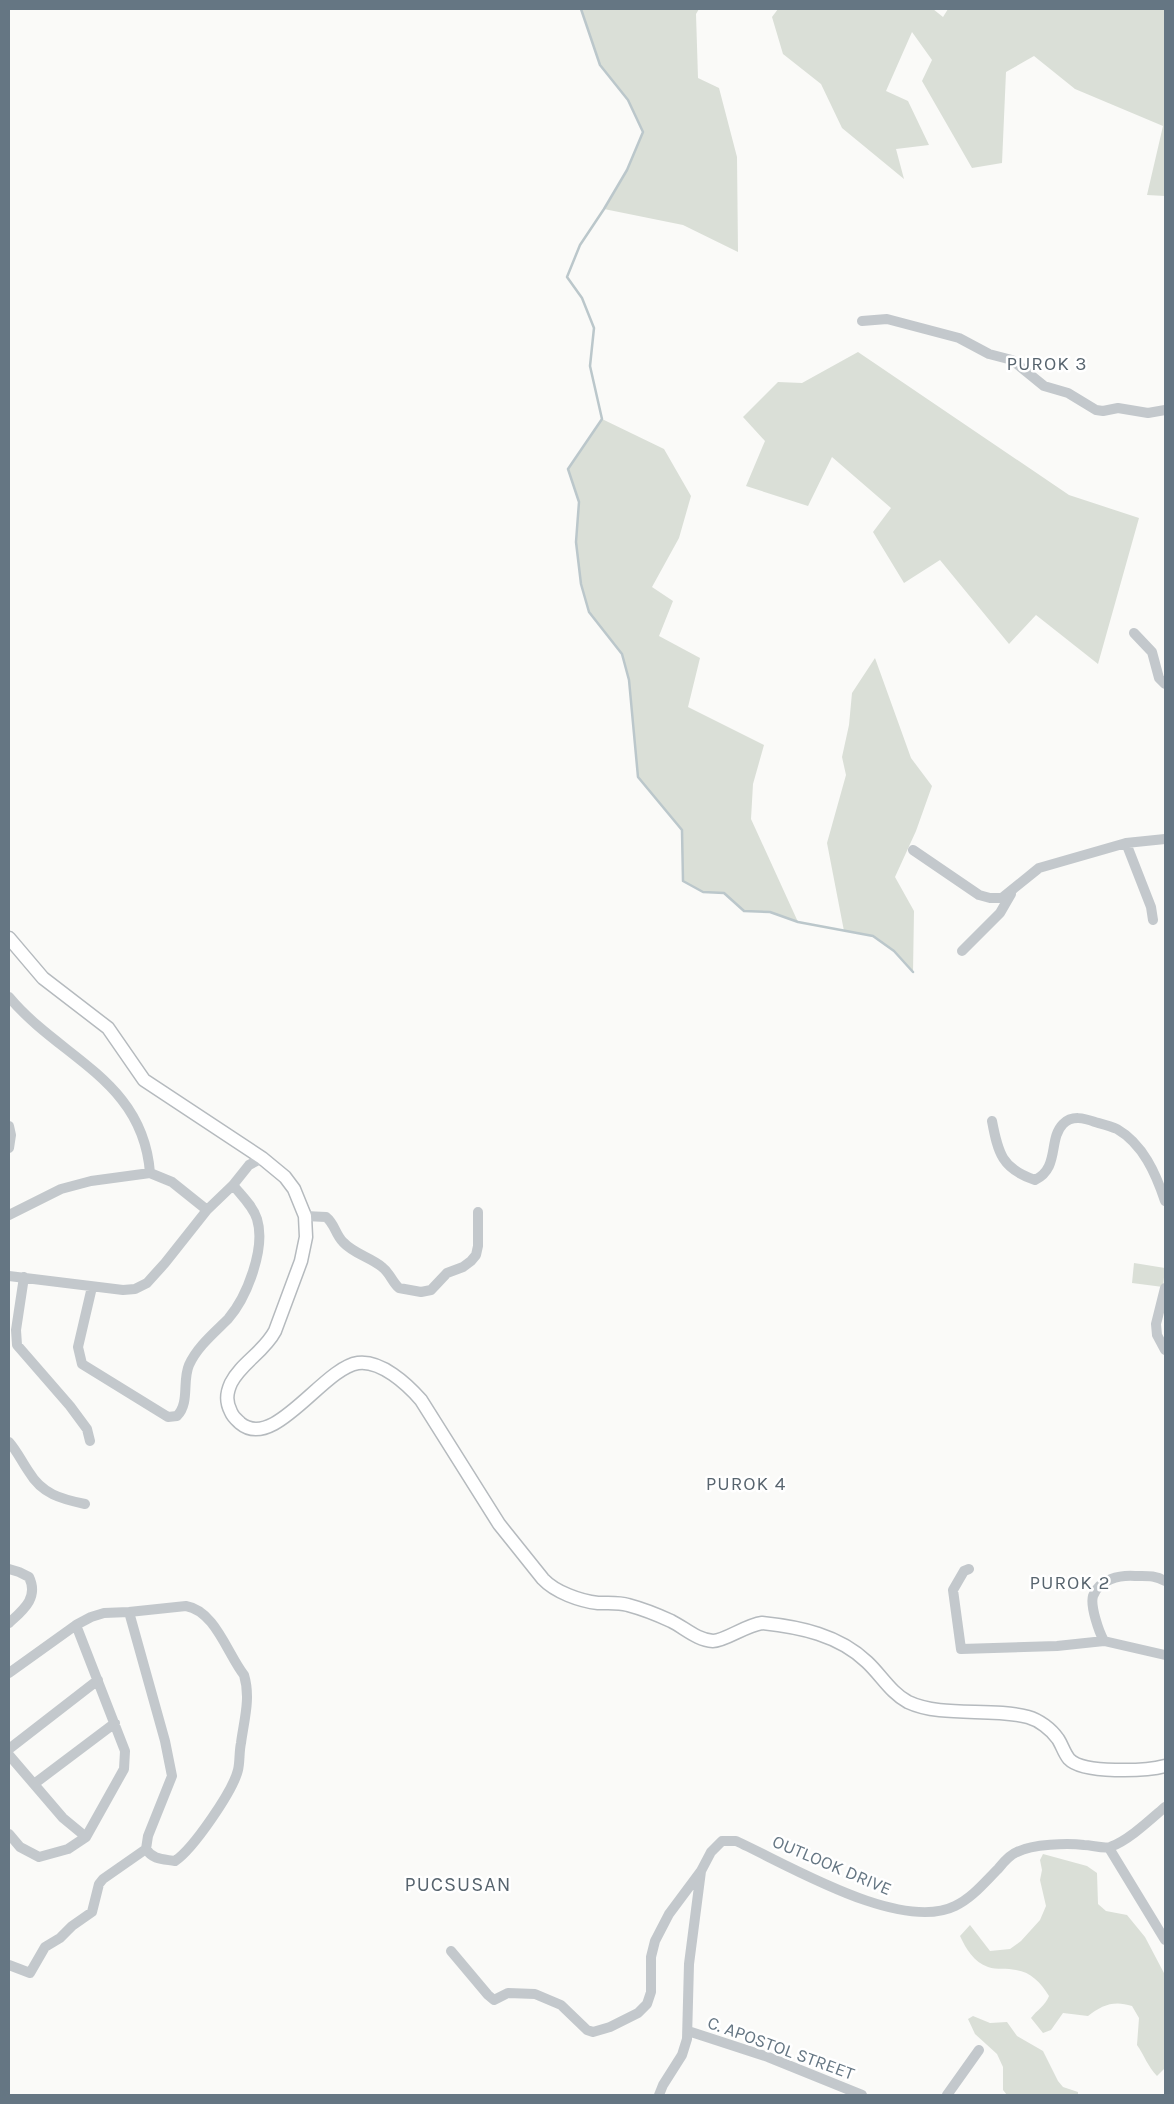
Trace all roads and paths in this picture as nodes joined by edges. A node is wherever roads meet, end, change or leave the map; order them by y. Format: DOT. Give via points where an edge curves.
graph roads {
  1 [pos="862,321"];
  2 [pos="1165,410"];
  3 [pos="1134,633"];
  4 [pos="1165,684"];
  5 [pos="1165,839"];
  6 [pos="1126,843"];
  7 [pos="913,850"];
  8 [pos="1013,891"];
  9 [pos="1153,920"];
  10 [pos="9,938"];
  11 [pos="962,951"];
  12 [pos="9,997"];
  13 [pos="992,1121"];
  14 [pos="9,1126"];
  15 [pos="9,1148"];
  16 [pos="250,1150"];
  17 [pos="262,1158"];
  18 [pos="249,1165"];
  19 [pos="150,1172"];
  20 [pos="232,1185"];
  21 [pos="1165,1201"];
  22 [pos="207,1210"];
  23 [pos="478,1212"];
  24 [pos="9,1215"];
  25 [pos="305,1216"];
  26 [pos="9,1276"];
  27 [pos="24,1277"];
  28 [pos="92,1287"];
  29 [pos="1165,1288"];
  30 [pos="1165,1350"];
  31 [pos="9,1442"];
  32 [pos="90,1442"];
  33 [pos="85,1504"];
  34 [pos="9,1569"];
  35 [pos="969,1569"];
  36 [pos="1165,1581"];
  37 [pos="129,1612"];
  38 [pos="9,1624"];
  39 [pos="76,1625"];
  40 [pos="1104,1641"];
  41 [pos="1165,1654"];
  42 [pos="9,1673"];
  43 [pos="98,1680"];
  44 [pos="115,1723"];
  45 [pos="9,1749"];
  46 [pos="9,1755"];
  47 [pos="1165,1766"];
  48 [pos="34,1784"];
  49 [pos="1165,1807"];
  50 [pos="9,1834"];
  51 [pos="86,1837"];
  52 [pos="1109,1848"];
  53 [pos="146,1849"];
  54 [pos="701,1870"];
  55 [pos="1165,1940"];
  56 [pos="451,1951"];
  57 [pos="9,1965"];
  58 [pos="688,2032"];
  59 [pos="979,2050"];
  60 [pos="659,2095"];
  61 [pos="862,2095"];
  62 [pos="947,2095"];
  1 -- 2 [label="street" via="887,320 959,338 989,354 1012,360 1044,386 1068,392 1096,410 1118,408 1148,413"];
  3 -- 4 [label="street" via="1152,652 1159,678"];
  5 -- 6 [label="street"];
  6 -- 8 [label="street" via="1039,868"];
  6 -- 9 [label="street"];
  7 -- 8 [label="street" via="979,895 1002,898"];
  8 -- 11 [label="street" via="1000,913"];
  10 -- 16 [label="main road" via="43,978 108,1028 144,1080"];
  12 -- 19 [label="street" via="24,1016 89,1066 122,1100 143,1136"];
  13 -- 21 [label="street" via="997,1148 1007,1164 1022,1176 1035,1180 1045,1174 1061,1125 1068,1120 1078,1117 1116,1129 1135,1144 1156,1174"];
  14 -- 15 [label="street" via="12,1135"];
  16 -- 17 [label="main road"];
  16 -- 18 [label="street"];
  17 -- 18 [label="street"];
  17 -- 25 [label="main road" via="294,1189"];
  18 -- 20 [label="street"];
  19 -- 22 [label="street" via="172,1182"];
  19 -- 24 [label="street" via="62,1189"];
  20 -- 22 [label="street"];
  20 -- 28 [label="street" via="251,1206 257,1220 259,1236 254,1270 228,1318 213,1332 188,1366 185,1400 177,1416 168,1417 82,1364 78,1347"];
  22 -- 28 [label="street" via="147,1283 123,1290"];
  23 -- 25 [label="street" via="476,1255 464,1267 447,1273 431,1290 421,1292 399,1288 384,1268 345,1244 326,1217"];
  25 -- 47 [label="main road" via="303,1252 275,1331 269,1342 238,1372 229,1388 227,1404 232,1416 243,1425 252,1429 267,1428 347,1367 362,1363 373,1366 409,1386 421,1400 499,1524 550,1587 562,1594 595,1602 626,1604 712,1641 762,1623 822,1634 858,1654 892,1690 912,1704 1029,1717 1049,1729 1069,1759 1082,1766 1125,1771"];
  26 -- 27 [label="street"];
  27 -- 28 [label="street"];
  27 -- 32 [label="street" via="16,1330 18,1345 66,1400 87,1429"];
  29 -- 30 [label="street" via="1156,1324 1157,1335"];
  31 -- 33 [label="street" via="44,1490 55,1497"];
  34 -- 38 [label="street" via="29,1577 33,1591 27,1604"];
  35 -- 40 [label="street" via="964,1571 952,1590 961,1649"];
  36 -- 40 [label="street" via="1152,1575 1117,1576 1099,1588 1093,1601 1095,1620"];
  37 -- 39 [label="street" via="104,1613"];
  37 -- 53 [label="street" via="172,1776"];
  37 -- 53 [label="street" via="186,1606 195,1608 208,1618 244,1675 248,1698 238,1769 221,1803 180,1858 175,1861 158,1859"];
  39 -- 42 [label="street"];
  39 -- 43 [label="street"];
  40 -- 41 [label="street"];
  43 -- 44 [label="street"];
  43 -- 45 [label="street"];
  44 -- 48 [label="street"];
  44 -- 51 [label="street" via="125,1751 124,1769"];
  46 -- 48 [label="street"];
  48 -- 51 [label="street" via="62,1818"];
  49 -- 52 [label="street"];
  50 -- 51 [label="street" via="20,1847 39,1857 68,1849"];
  52 -- 54 [label="street, OUTLOOK DRIVE" via="1070,1845 1035,1847 1017,1852 953,1907 922,1912 902,1911 866,1900 736,1841 722,1841"];
  52 -- 55 [label="street"];
  53 -- 57 [label="street" via="103,1879 92,1912 45,1947 30,1973"];
  54 -- 56 [label="street" via="669,1914 655,1941 647,2004 600,2031 587,2030 561,2005 535,1994 508,1993 494,2000"];
  54 -- 58 [label="street, OUTLOOK DRIVE" via="689,1964"];
  58 -- 60 [label="street, OUTLOOK DRIVE" via="682,2055"];
  58 -- 61 [label="street, C. APOSTOL STREET" via="768,2057"];
  59 -- 62 [label="street"];
}
